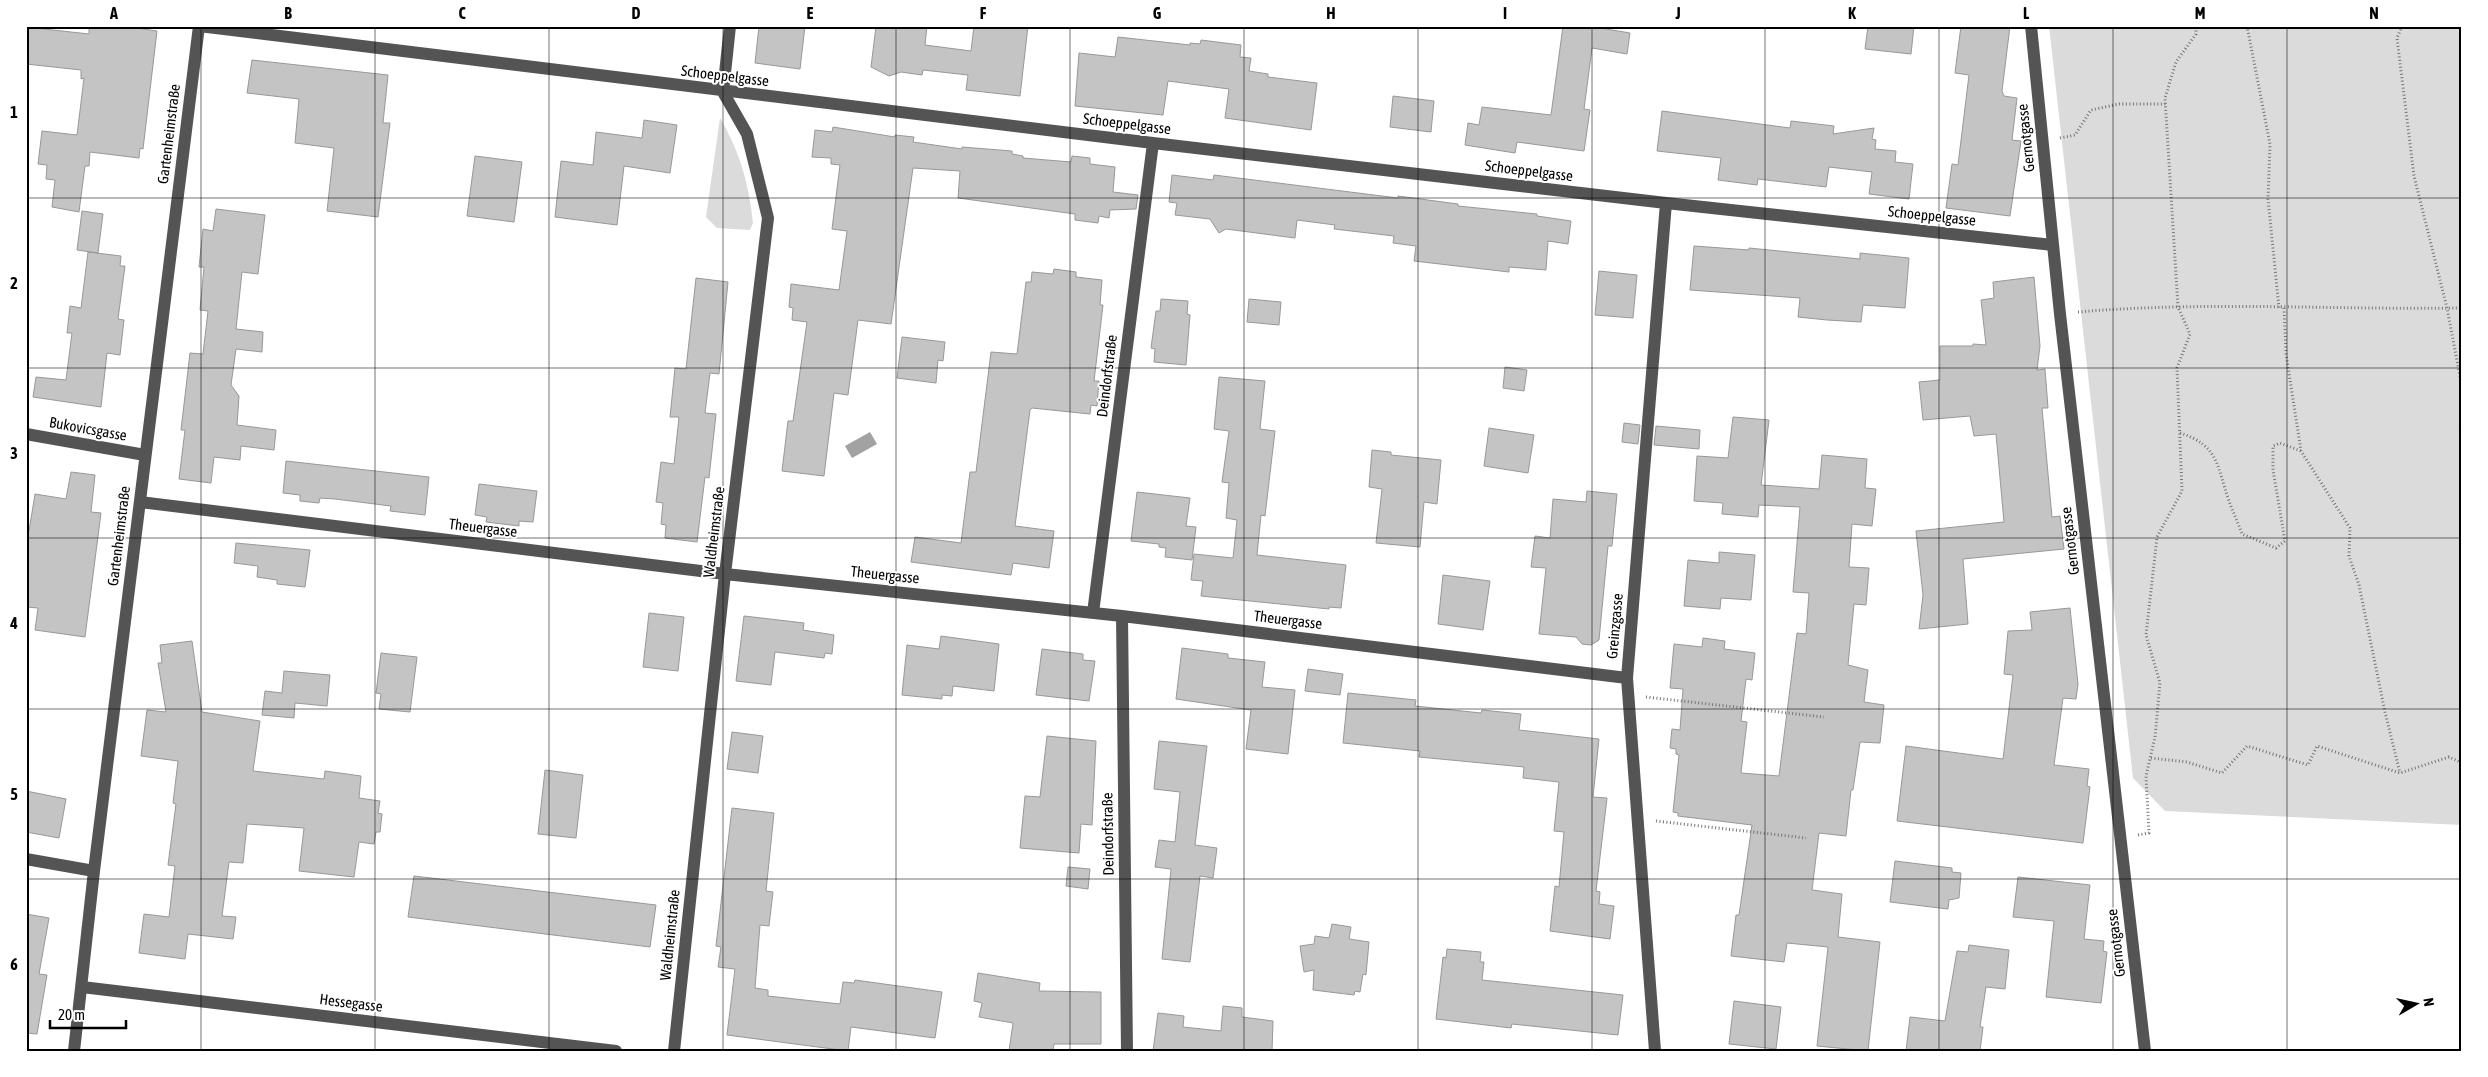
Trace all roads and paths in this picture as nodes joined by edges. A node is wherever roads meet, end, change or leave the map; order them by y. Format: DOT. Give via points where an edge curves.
graph roads {
  1 [pos="199,26"];
  2 [pos="730,26"];
  3 [pos="2031,26"];
  4 [pos="2196,26"];
  5 [pos="2248,26"];
  6 [pos="2402,26"];
  7 [pos="722,92"];
  8 [pos="2166,104"];
  9 [pos="2042,141"];
  10 [pos="1153,143"];
  11 [pos="1666,204"];
  12 [pos="2053,245"];
  13 [pos="2178,307"];
  14 [pos="2282,308"];
  15 [pos="2447,308"];
  16 [pos="2462,308"];
  17 [pos="2060,314"];
  18 [pos="2462,387"];
  19 [pos="2462,421"];
  20 [pos="2180,433"];
  21 [pos="26,434"];
  22 [pos="2462,440"];
  23 [pos="2301,451"];
  24 [pos="145,455"];
  25 [pos="140,502"];
  26 [pos="725,574"];
  27 [pos="1093,613"];
  28 [pos="1122,616"];
  29 [pos="1627,678"];
  30 [pos="1628,695"];
  31 [pos="1824,717"];
  32 [pos="2151,758"];
  33 [pos="2462,763"];
  34 [pos="2400,773"];
  35 [pos="1638,819"];
  36 [pos="1806,838"];
  37 [pos="2120,838"];
  38 [pos="26,860"];
  39 [pos="94,871"];
  40 [pos="82,987"];
  41 [pos="74,1051"];
  42 [pos="615,1051"];
  43 [pos="674,1051"];
  44 [pos="1127,1051"];
  45 [pos="1655,1051"];
  46 [pos="2145,1051"];
  1 -- 7 [label="street, Schoeppelgasse"];
  1 -- 24 [label="street, Gartenheimstraße"];
  2 -- 7 [label="street"];
  3 -- 9 [label="street, Gernotgasse"];
  4 -- 8 [label="path" via="2196,34 2176,62"];
  5 -- 14 [label="path" via="2270,144 2268,200"];
  6 -- 15 [label="path" via="2397,38 2414,176"];
  7 -- 10 [label="street, Schoeppelgasse"];
  7 -- 26 [label="street, Waldheimstraße" via="747,134 768,218"];
  8 -- 9 [label="path" via="2119,104 2090,110 2075,135"];
  8 -- 13 [label="path"];
  9 -- 12 [label="street, Gernotgasse"];
  10 -- 11 [label="street, Schoeppelgasse"];
  10 -- 27 [label="street, Deindorfstraße"];
  11 -- 12 [label="street, Schoeppelgasse"];
  11 -- 29 [label="street, Greinzgasse"];
  12 -- 17 [label="street, Gernotgasse"];
  13 -- 14 [label="path"];
  13 -- 17 [label="path"];
  13 -- 20 [label="path" via="2190,334 2177,368"];
  14 -- 15 [label="path"];
  14 -- 23 [label="path"];
  15 -- 16 [label="path"];
  15 -- 18 [label="path"];
  17 -- 37 [label="street, Gernotgasse"];
  19 -- 22 [label="path"];
  20 -- 23 [label="path" via="2197,438 2216,459 2242,534 2276,548 2285,541 2273,470 2273,446 2280,443"];
  20 -- 32 [label="path" via="2182,492 2157,537 2146,635 2160,682"];
  21 -- 24 [label="street, Bukovicsgasse"];
  23 -- 34 [label="path" via="2350,528 2349,556 2359,586"];
  24 -- 25 [label="street, Gartenheimstraße"];
  25 -- 26 [label="street, Theuergasse"];
  25 -- 39 [label="street, Gartenheimstraße"];
  26 -- 27 [label="street, Theuergasse"];
  26 -- 43 [label="street, Waldheimstraße"];
  27 -- 28 [label="street, Theuergasse"];
  28 -- 29 [label="street, Theuergasse"];
  28 -- 44 [label="street, Deindorfstraße"];
  29 -- 30 [label="street, Greinzgasse"];
  30 -- 31 [label="path"];
  30 -- 35 [label="street, Greinzgasse"];
  32 -- 34 [label="path" via="2187,762 2222,773 2247,746 2308,765 2317,746"];
  32 -- 37 [label="path" via="2146,776 2148,833"];
  33 -- 34 [label="path" via="2449,757"];
  35 -- 36 [label="path"];
  35 -- 45 [label="street, Greinzgasse"];
  37 -- 46 [label="street, Gernotgasse"];
  38 -- 39 [label="street"];
  39 -- 40 [label="street, Gartenheimstraße"];
  40 -- 41 [label="street, Gartenheimstraße"];
  40 -- 42 [label="street, Hessegasse"];
}
